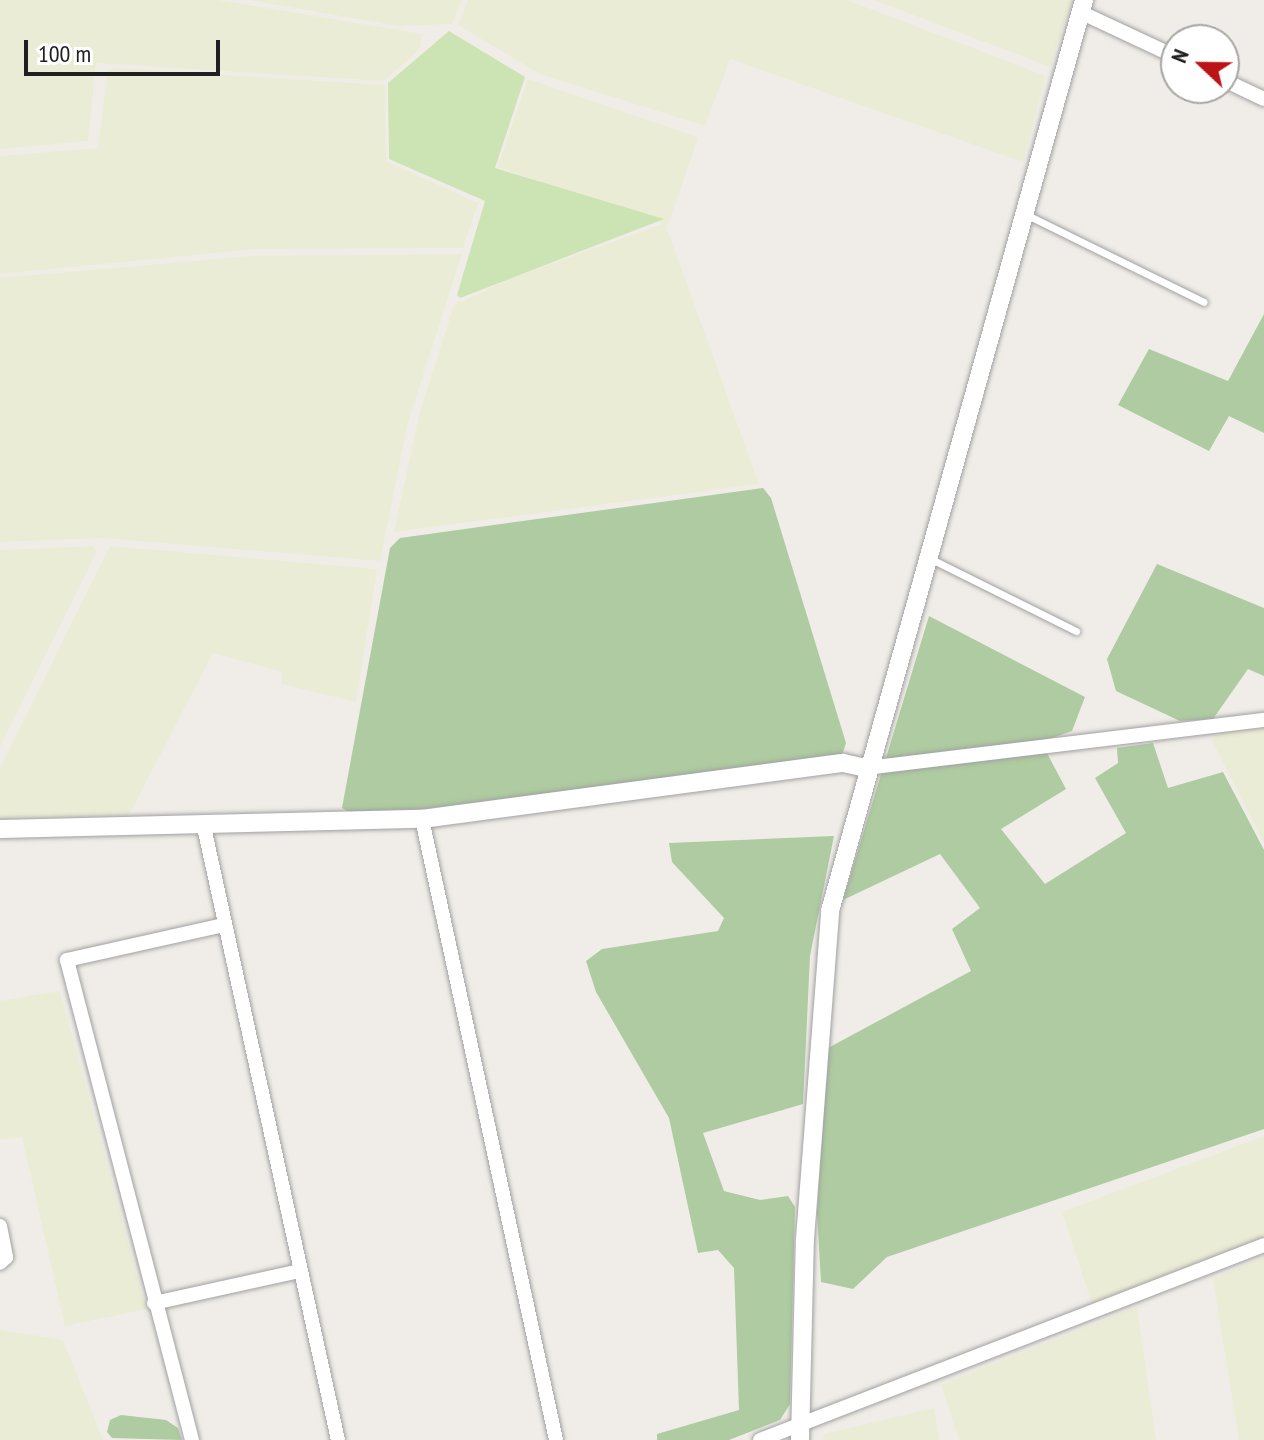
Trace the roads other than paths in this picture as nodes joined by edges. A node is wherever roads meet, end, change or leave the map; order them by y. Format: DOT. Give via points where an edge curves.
graph roads {
  1 [pos="1082,6"];
  2 [pos="1160,48"];
  3 [pos="1240,88"];
  4 [pos="1264,99"];
  5 [pos="1023,213"];
  6 [pos="1204,302"];
  7 [pos="926,557"];
  8 [pos="1076,631"];
  9 [pos="1264,720"];
  10 [pos="866,768"];
  11 [pos="422,819"];
  12 [pos="204,827"];
  13 [pos="0,829"];
  14 [pos="224,925"];
  15 [pos="0,1226"];
  16 [pos="1264,1245"];
  17 [pos="0,1263"];
  18 [pos="300,1271"];
  19 [pos="154,1303"];
  20 [pos="799,1432"];
  21 [pos="192,1440"];
  22 [pos="338,1440"];
  23 [pos="556,1440"];
  24 [pos="760,1440"];
  1 -- 2 [label="street"];
  1 -- 5 [label="street"];
  3 -- 4 [label="street"];
  5 -- 6 [label="lane"];
  5 -- 7 [label="street"];
  7 -- 8 [label="lane"];
  7 -- 10 [label="street"];
  9 -- 10 [label="street"];
  10 -- 11 [label="street" via="843,763"];
  10 -- 20 [label="street" via="823,945"];
  11 -- 12 [label="street"];
  11 -- 23 [label="street"];
  12 -- 13 [label="street"];
  12 -- 14 [label="street"];
  14 -- 18 [label="street"];
  14 -- 19 [label="street" via="67,960"];
  15 -- 17 [label="street" via="6,1257"];
  16 -- 20 [label="street"];
  18 -- 19 [label="street"];
  18 -- 22 [label="street"];
  19 -- 21 [label="street"];
  20 -- 24 [label="street"];
}
